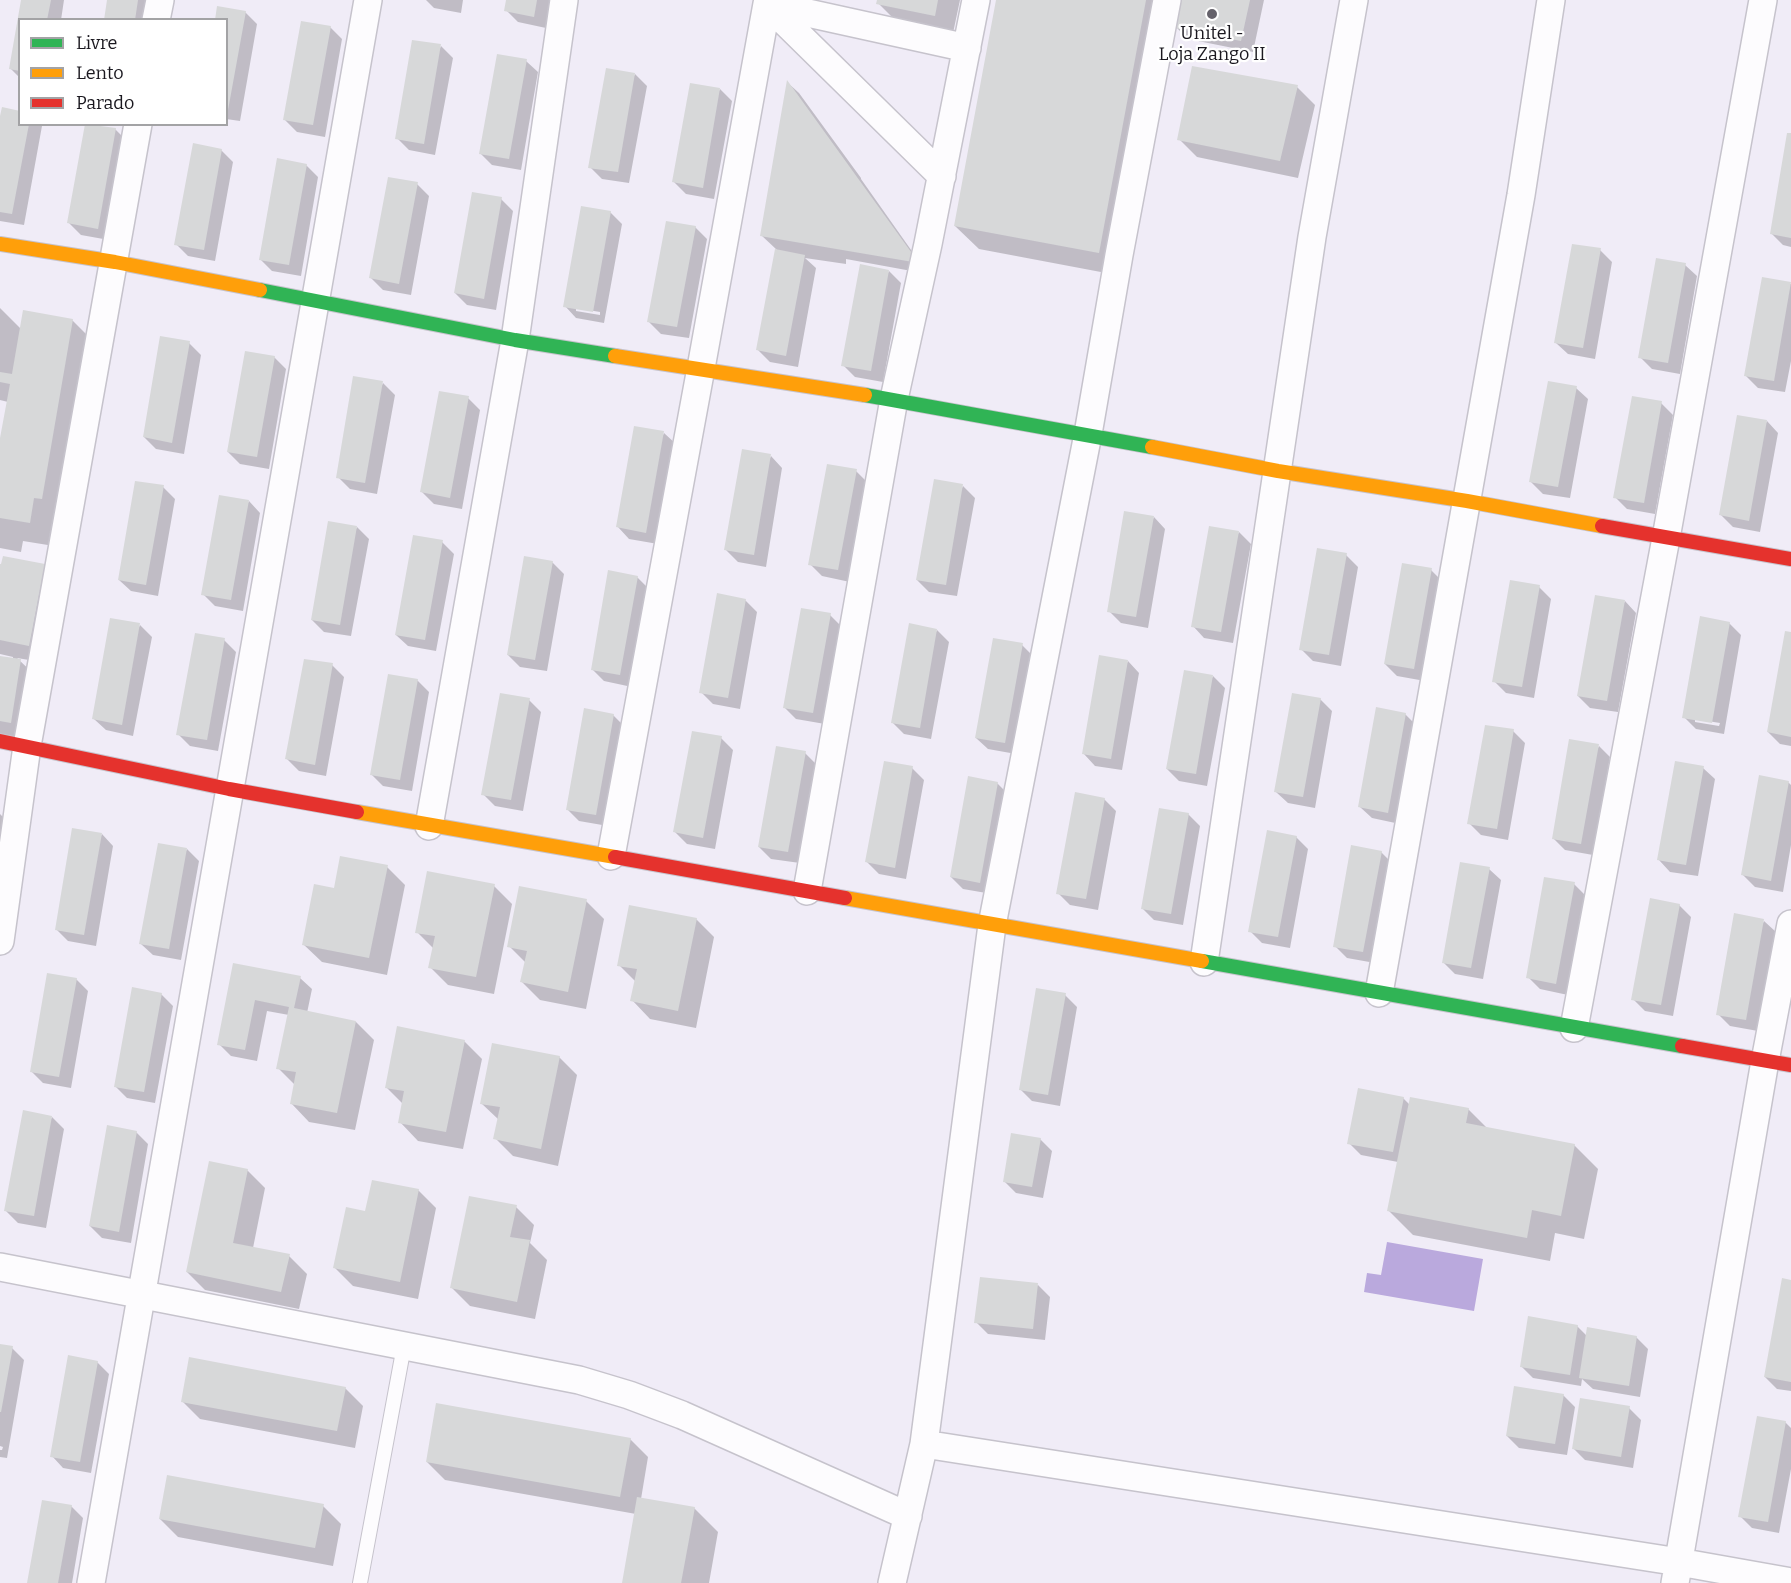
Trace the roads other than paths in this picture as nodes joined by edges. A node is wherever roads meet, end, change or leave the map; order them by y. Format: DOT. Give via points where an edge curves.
graph roads {
  1 [pos="160,0"];
  2 [pos="368,0"];
  3 [pos="564,0"];
  4 [pos="976,0"];
  5 [pos="1167,0"];
  6 [pos="1354,0"];
  7 [pos="1551,0"];
  8 [pos="1763,0"];
  9 [pos="766,2"];
  10 [pos="156,18"];
  11 [pos="967,48"];
  12 [pos="138,126"];
  13 [pos="942,176"];
  14 [pos="0,244"];
  15 [pos="115,262"];
  16 [pos="314,302"];
  17 [pos="515,340"];
  18 [pos="701,368"];
  19 [pos="894,399"];
  20 [pos="1088,434"];
  21 [pos="1278,471"];
  22 [pos="1467,501"];
  23 [pos="1666,538"];
  24 [pos="1791,559"];
  25 [pos="0,741"];
  26 [pos="27,746"];
  27 [pos="229,789"];
  28 [pos="429,826"];
  29 [pos="611,856"];
  30 [pos="807,891"];
  31 [pos="1791,924"];
  32 [pos="992,925"];
  33 [pos="0,941"];
  34 [pos="1204,962"];
  35 [pos="1379,993"];
  36 [pos="1574,1028"];
  37 [pos="1778,1063"];
  38 [pos="0,1267"];
  39 [pos="141,1295"];
  40 [pos="404,1346"];
  41 [pos="924,1444"];
  42 [pos="908,1516"];
  43 [pos="1677,1572"];
  44 [pos="1791,1582"];
  45 [pos="91,1583"];
  46 [pos="360,1583"];
  47 [pos="892,1583"];
  1 -- 10 [label="street"];
  2 -- 16 [label="street"];
  3 -- 17 [label="street"];
  4 -- 11 [label="street"];
  5 -- 20 [label="street"];
  6 -- 21 [label="street" via="1312,237"];
  7 -- 22 [label="street"];
  8 -- 23 [label="street"];
  9 -- 11 [label="street"];
  9 -- 13 [label="street"];
  9 -- 18 [label="street"];
  11 -- 13 [label="street"];
  12 -- 15 [label="street"];
  13 -- 19 [label="street"];
  14 -- 15 [label="street"];
  15 -- 16 [label="street"];
  15 -- 26 [label="street"];
  16 -- 17 [label="street"];
  16 -- 27 [label="street"];
  17 -- 18 [label="street"];
  17 -- 28 [label="street"];
  18 -- 19 [label="street"];
  18 -- 29 [label="street"];
  19 -- 20 [label="street"];
  19 -- 30 [label="street"];
  20 -- 21 [label="street"];
  20 -- 32 [label="street"];
  21 -- 22 [label="street"];
  21 -- 34 [label="street"];
  22 -- 23 [label="street"];
  22 -- 35 [label="street"];
  23 -- 24 [label="street"];
  23 -- 36 [label="street"];
  25 -- 26 [label="street"];
  26 -- 27 [label="street"];
  26 -- 33 [label="street"];
  27 -- 28 [label="street"];
  27 -- 39 [label="street"];
  28 -- 29 [label="street"];
  29 -- 30 [label="street"];
  30 -- 32 [label="street"];
  31 -- 37 [label="street"];
  32 -- 34 [label="street"];
  32 -- 41 [label="street"];
  34 -- 35 [label="street"];
  35 -- 36 [label="street"];
  36 -- 37 [label="street"];
  37 -- 43 [label="street"];
  38 -- 39 [label="street"];
  39 -- 40 [label="street"];
  39 -- 45 [label="street"];
  40 -- 42 [label="street" via="579,1380 629,1395"];
  40 -- 46 [label="lane"];
  41 -- 42 [label="street"];
  41 -- 43 [label="street"];
  42 -- 47 [label="street"];
  43 -- 44 [label="street"];
}
